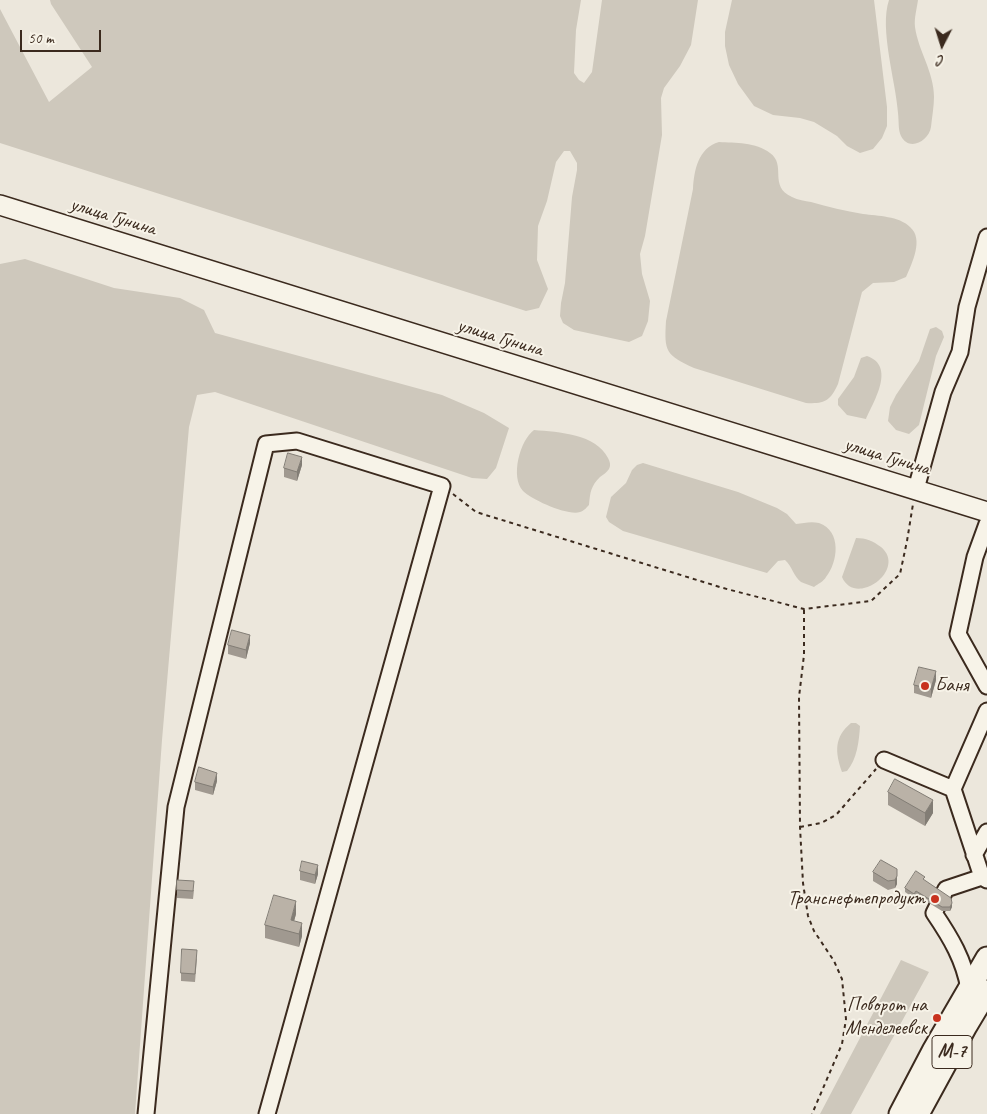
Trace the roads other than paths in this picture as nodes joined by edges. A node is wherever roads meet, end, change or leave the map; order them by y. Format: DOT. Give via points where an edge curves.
graph roads {
  1 [pos="0,205"];
  2 [pos="987,237"];
  3 [pos="916,489"];
  4 [pos="987,512"];
  5 [pos="987,524"];
  6 [pos="987,686"];
  7 [pos="987,712"];
  8 [pos="884,760"];
  9 [pos="952,789"];
  10 [pos="987,832"];
  11 [pos="974,855"];
  12 [pos="984,879"];
  13 [pos="987,958"];
  14 [pos="978,990"];
  15 [pos="987,1015"];
  16 [pos="966,1026"];
  17 [pos="146,1114"];
  18 [pos="266,1114"];
  19 [pos="900,1114"];
  20 [pos="918,1114"];
  1 -- 3 [label="main road, улица Гунина"];
  2 -- 3 [label="street" via="960,352 943,392"];
  3 -- 4 [label="main road, улица Гунина"];
  5 -- 6 [label="street" via="975,557 958,634"];
  7 -- 9 [label="street"];
  8 -- 9 [label="street"];
  9 -- 11 [label="street"];
  10 -- 11 [label="street"];
  11 -- 12 [label="street"];
  12 -- 14 [label="street" via="946,889 934,913 954,942 967,977"];
  13 -- 14 [label="highway, М-7"];
  14 -- 16 [label="highway, М-7"];
  14 -- 19 [label="highway, М-7" via="933,1051"];
  15 -- 16 [label="street"];
  16 -- 20 [label="highway, М-7"];
  17 -- 18 [label="street" via="176,807 266,444 297,441 442,486"];
}
